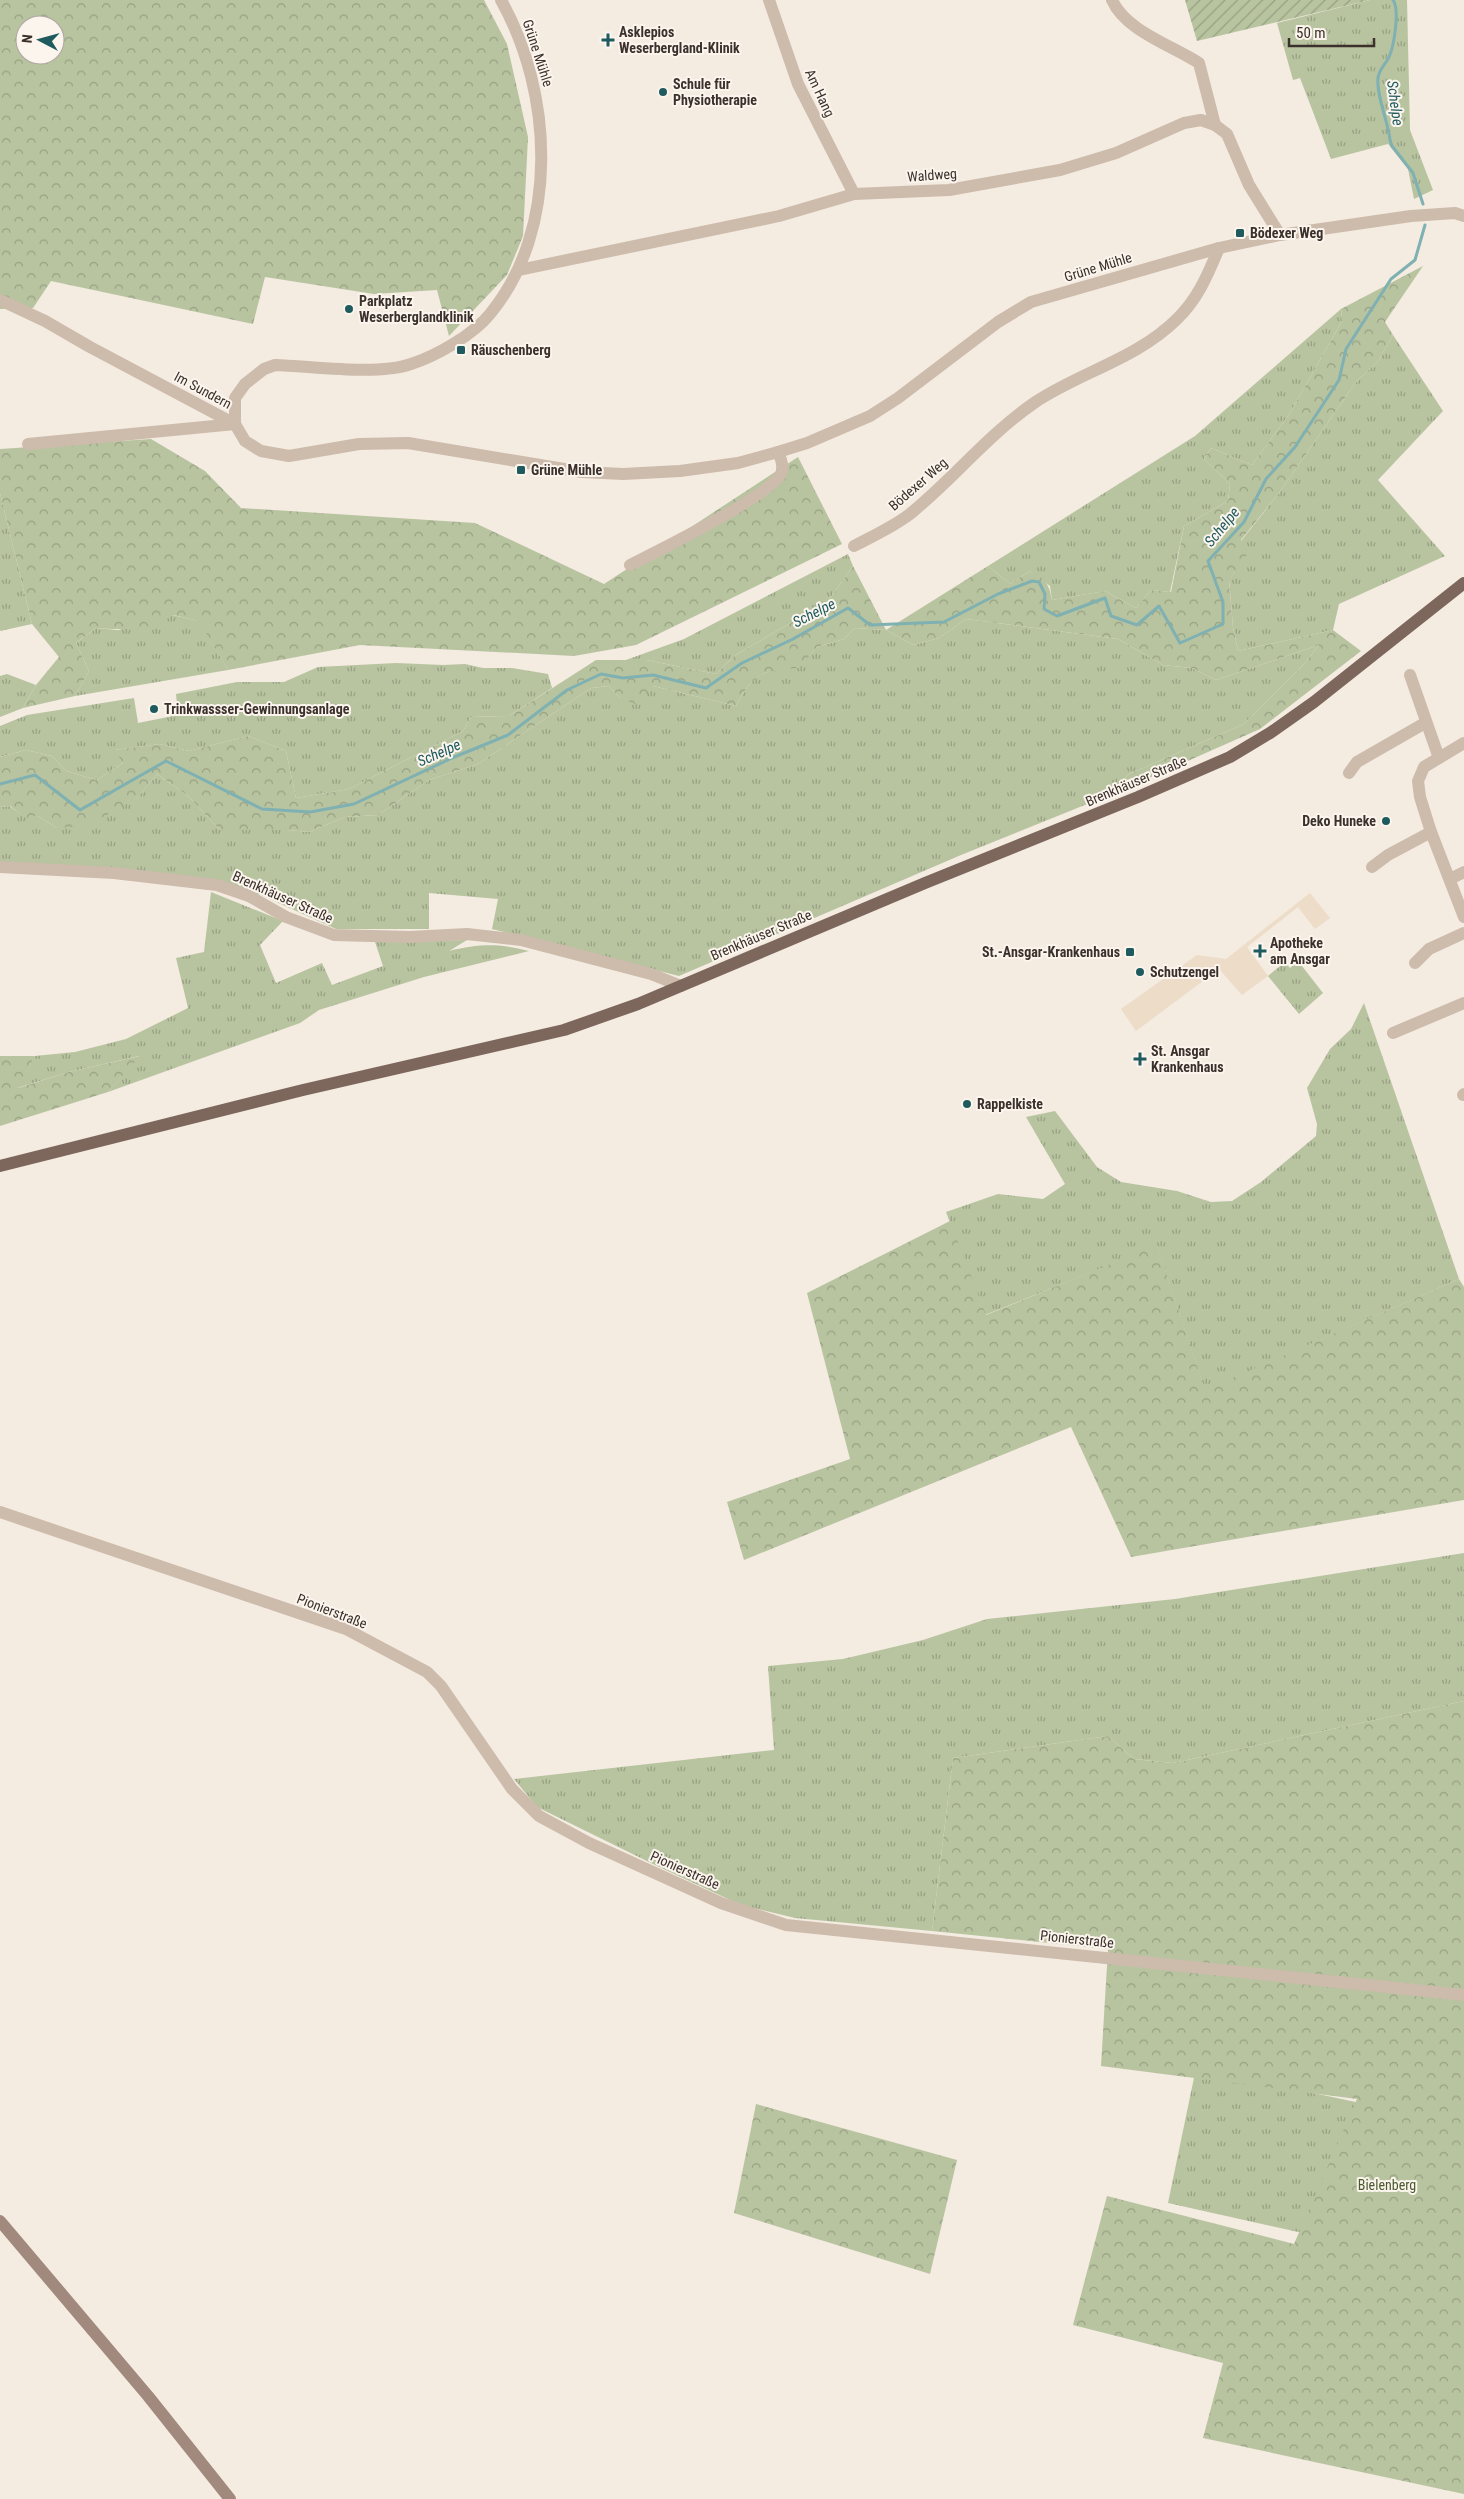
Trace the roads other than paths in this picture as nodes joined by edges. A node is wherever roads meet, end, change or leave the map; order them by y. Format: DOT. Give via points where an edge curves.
graph roads {
  1 [pos="501,0"];
  2 [pos="769,0"];
  3 [pos="1112,0"];
  4 [pos="1215,125"];
  5 [pos="854,194"];
  6 [pos="1464,216"];
  7 [pos="1280,235"];
  8 [pos="1219,248"];
  9 [pos="519,270"];
  10 [pos="0,300"];
  11 [pos="235,424"];
  12 [pos="28,444"];
  13 [pos="778,452"];
  14 [pos="854,546"];
  15 [pos="630,565"];
  16 [pos="1464,583"];
  17 [pos="1410,675"];
  18 [pos="1426,723"];
  19 [pos="1464,743"];
  20 [pos="1439,758"];
  21 [pos="1349,773"];
  22 [pos="1431,832"];
  23 [pos="0,867"];
  24 [pos="1372,867"];
  25 [pos="1464,872"];
  26 [pos="1450,880"];
  27 [pos="1464,917"];
  28 [pos="1464,934"];
  29 [pos="1415,963"];
  30 [pos="680,986"];
  31 [pos="1464,1003"];
  32 [pos="1394,1033"];
  33 [pos="0,1166"];
  34 [pos="0,1512"];
  35 [pos="1464,1996"];
  36 [pos="0,2221"];
  37 [pos="230,2499"];
  1 -- 9 [label="street, Grüne Mühle" via="523,47 535,88 542,136 541,178 530,235"];
  2 -- 5 [label="street, Am Hang" via="798,84"];
  3 -- 4 [label="street" via="1117,10 1135,27 1199,64"];
  4 -- 5 [label="street, Waldweg" via="1201,120 1184,123 1089,162 1002,182 950,190"];
  4 -- 7 [label="street" via="1227,134 1249,185"];
  5 -- 9 [label="street, Waldweg" via="780,216"];
  6 -- 7 [label="street, Grüne Mühle" via="1455,213 1411,216"];
  7 -- 8 [label="street, Grüne Mühle"];
  8 -- 13 [label="street, Grüne Mühle" via="1031,302 998,322 870,416"];
  8 -- 14 [label="street, Bödexer Weg" via="1190,306 1175,321 1131,354 1068,382 1032,405 1001,428 908,515"];
  9 -- 11 [label="street, Grüne Mühle" via="489,316 454,344 409,365 375,369 275,365 264,369 245,384 235,398"];
  10 -- 11 [label="street, Im Sundern"];
  11 -- 12 [label="street, Im Sundern"];
  11 -- 13 [label="street, Grüne Mühle" via="245,441 261,452 289,456 358,444 408,443 602,474 680,471 738,463"];
  13 -- 15 [label="street" via="782,462 781,473 772,484 734,509"];
  16 -- 30 [label="main road, Brenkhäuser Straße" via="1314,702 1230,757"];
  17 -- 18 [label="street"];
  18 -- 20 [label="street"];
  18 -- 21 [label="street" via="1357,762"];
  19 -- 20 [label="street"];
  20 -- 22 [label="street" via="1424,767 1418,781"];
  22 -- 24 [label="street"];
  22 -- 26 [label="street"];
  23 -- 30 [label="street, Brenkhäuser Straße" via="114,873 217,884 334,935 410,937 467,934 521,940 651,974"];
  25 -- 26 [label="street"];
  26 -- 27 [label="street"];
  28 -- 29 [label="street" via="1429,949"];
  30 -- 33 [label="main road" via="564,1030 303,1090"];
  31 -- 32 [label="street"];
  34 -- 35 [label="street, Pionierstraße" via="346,1629 427,1672 441,1686 512,1790 539,1816 642,1868 750,1914 786,1925"];
  36 -- 37 [label="street"];
}
